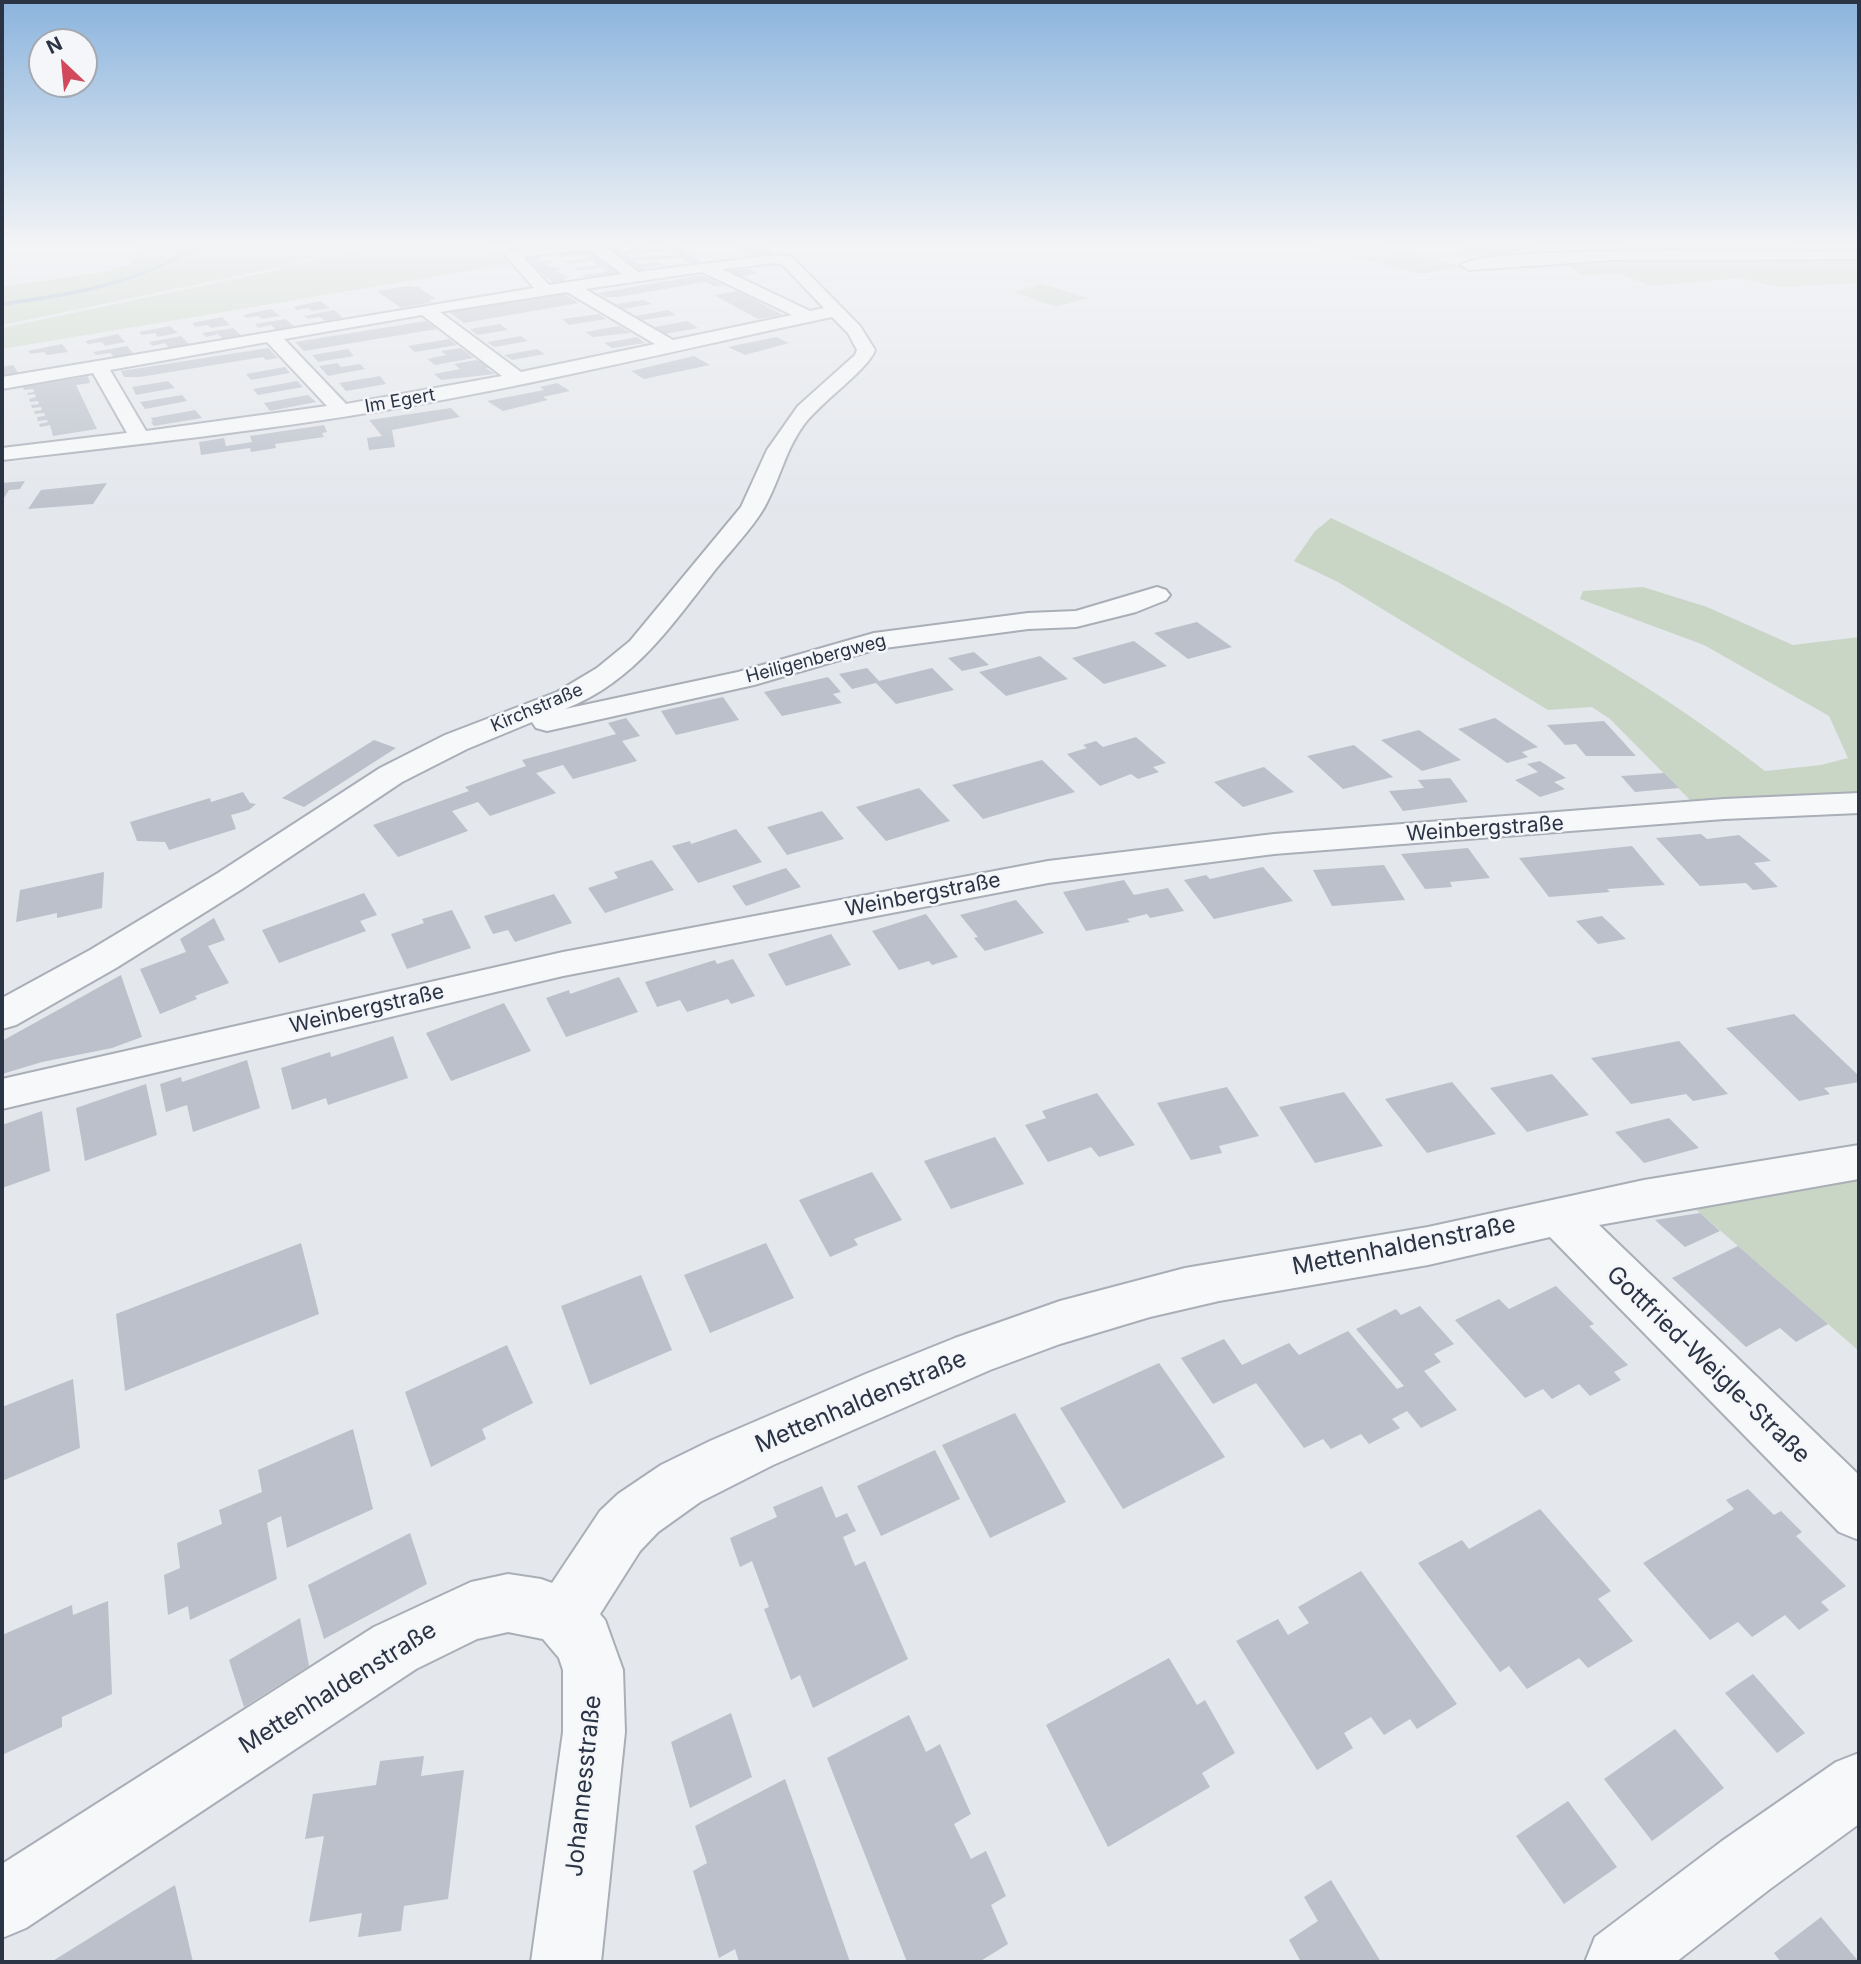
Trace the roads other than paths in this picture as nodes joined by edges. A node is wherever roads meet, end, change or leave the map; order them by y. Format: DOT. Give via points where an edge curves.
graph roads {
  1 [pos="280,336"];
  2 [pos="460,336"];
  3 [pos="653,336"];
  4 [pos="719,336"];
  5 [pos="854,336"];
  6 [pos="272,337"];
  7 [pos="670,346"];
  8 [pos="98,366"];
  9 [pos="518,379"];
  10 [pos="2,383"];
  11 [pos="342,411"];
  12 [pos="139,438"];
  13 [pos="2,454"];
  14 [pos="1157,595"];
  15 [pos="517,719"];
  16 [pos="1859,803"];
  17 [pos="2,1016"];
  18 [pos="2,1094"];
  19 [pos="1859,1162"];
  20 [pos="1559,1216"];
  21 [pos="1859,1513"];
  22 [pos="564,1618"];
  23 [pos="1859,1785"];
  24 [pos="2,1905"];
  25 [pos="565,1962"];
  26 [pos="1620,1962"];
  1 -- 6 [label="street"];
  2 -- 9 [label="street"];
  3 -- 7 [label="street"];
  4 -- 7 [label="street, Im Egert"];
  5 -- 15 [label="street, Kirchstraße" via="864,342 866,354 823,389 794,423 745,518 649,637 625,661 567,698"];
  6 -- 8 [label="street"];
  6 -- 11 [label="street"];
  7 -- 9 [label="street, Im Egert"];
  8 -- 10 [label="street"];
  8 -- 12 [label="street"];
  9 -- 11 [label="street, Im Egert"];
  11 -- 12 [label="street, Im Egert"];
  12 -- 13 [label="street, Im Egert"];
  14 -- 15 [label="street, Heiligenbergweg" via="1076,619 874,641 744,679 570,718 545,722"];
  15 -- 17 [label="street, Kirchstraße" via="438,750 391,775 219,888"];
  16 -- 18 [label="street, Weinbergstraße" via="1716,809 1274,844 1048,872 574,961"];
  19 -- 20 [label="street, Mettenhaldenstraße"];
  20 -- 21 [label="street, Gottfried-Weigle-Straße"];
  20 -- 22 [label="street, Mettenhaldenstraße" via="1404,1250 1257,1273 1150,1296 986,1348 750,1450 660,1496 620,1531"];
  22 -- 24 [label="street, Mettenhaldenstraße" via="541,1608 508,1603 471,1611 419,1634"];
  22 -- 25 [label="street, Johannesstraße" via="584,1641 595,1686"];
  23 -- 26 [label="street"];
}
